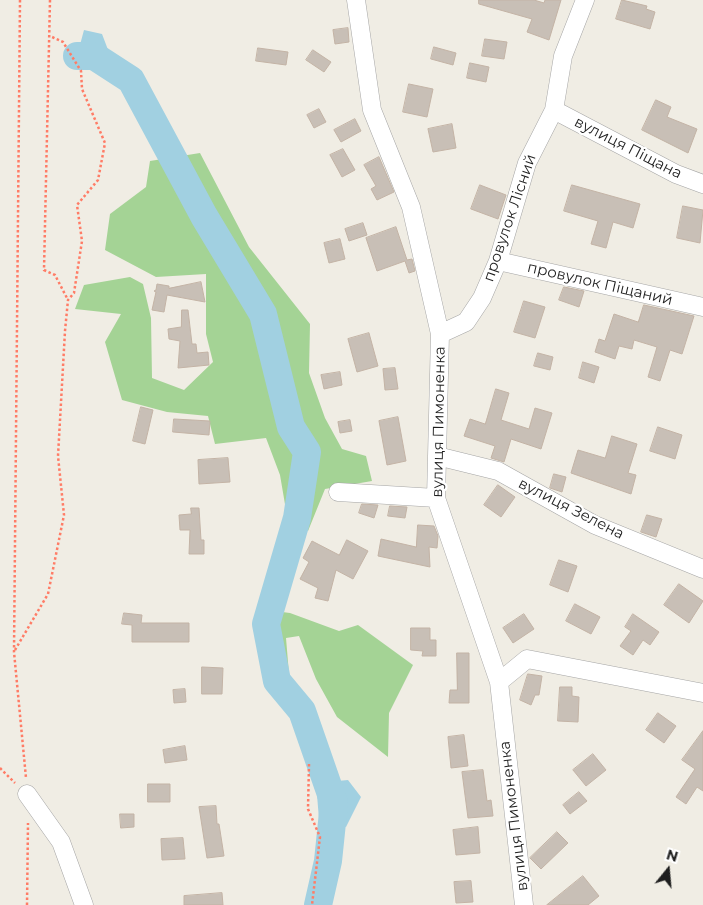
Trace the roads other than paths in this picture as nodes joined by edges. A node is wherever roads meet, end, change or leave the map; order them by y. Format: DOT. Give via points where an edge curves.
graph roads {
  1 [pos="356,0"];
  2 [pos="585,0"];
  3 [pos="554,110"];
  4 [pos="703,184"];
  5 [pos="498,261"];
  6 [pos="703,307"];
  7 [pos="440,334"];
  8 [pos="437,456"];
  9 [pos="338,492"];
  10 [pos="436,498"];
  11 [pos="703,568"];
  12 [pos="499,682"];
  13 [pos="703,693"];
  14 [pos="27,794"];
  15 [pos="84,905"];
  16 [pos="524,905"];
  1 -- 7 [label="street, вулиця Пимоненка" via="372,110 412,207"];
  2 -- 3 [label="street, провулок Лісний" via="563,56"];
  3 -- 4 [label="street, вулиця Піщана" via="676,174"];
  3 -- 5 [label="street, провулок Лісний" via="528,164"];
  5 -- 6 [label="street, провулок Піщаний"];
  5 -- 7 [label="street, провулок Лісний" via="482,298 466,322"];
  7 -- 8 [label="street, вулиця Пимоненка"];
  8 -- 10 [label="street, вулиця Пимоненка"];
  8 -- 11 [label="street, вулиця Зелена" via="498,471 595,525"];
  9 -- 10 [label="street"];
  10 -- 12 [label="street, вулиця Пимоненка"];
  12 -- 13 [label="street" via="527,659"];
  12 -- 16 [label="street, вулиця Пимоненка"];
  14 -- 15 [label="street" via="61,842"];
}
